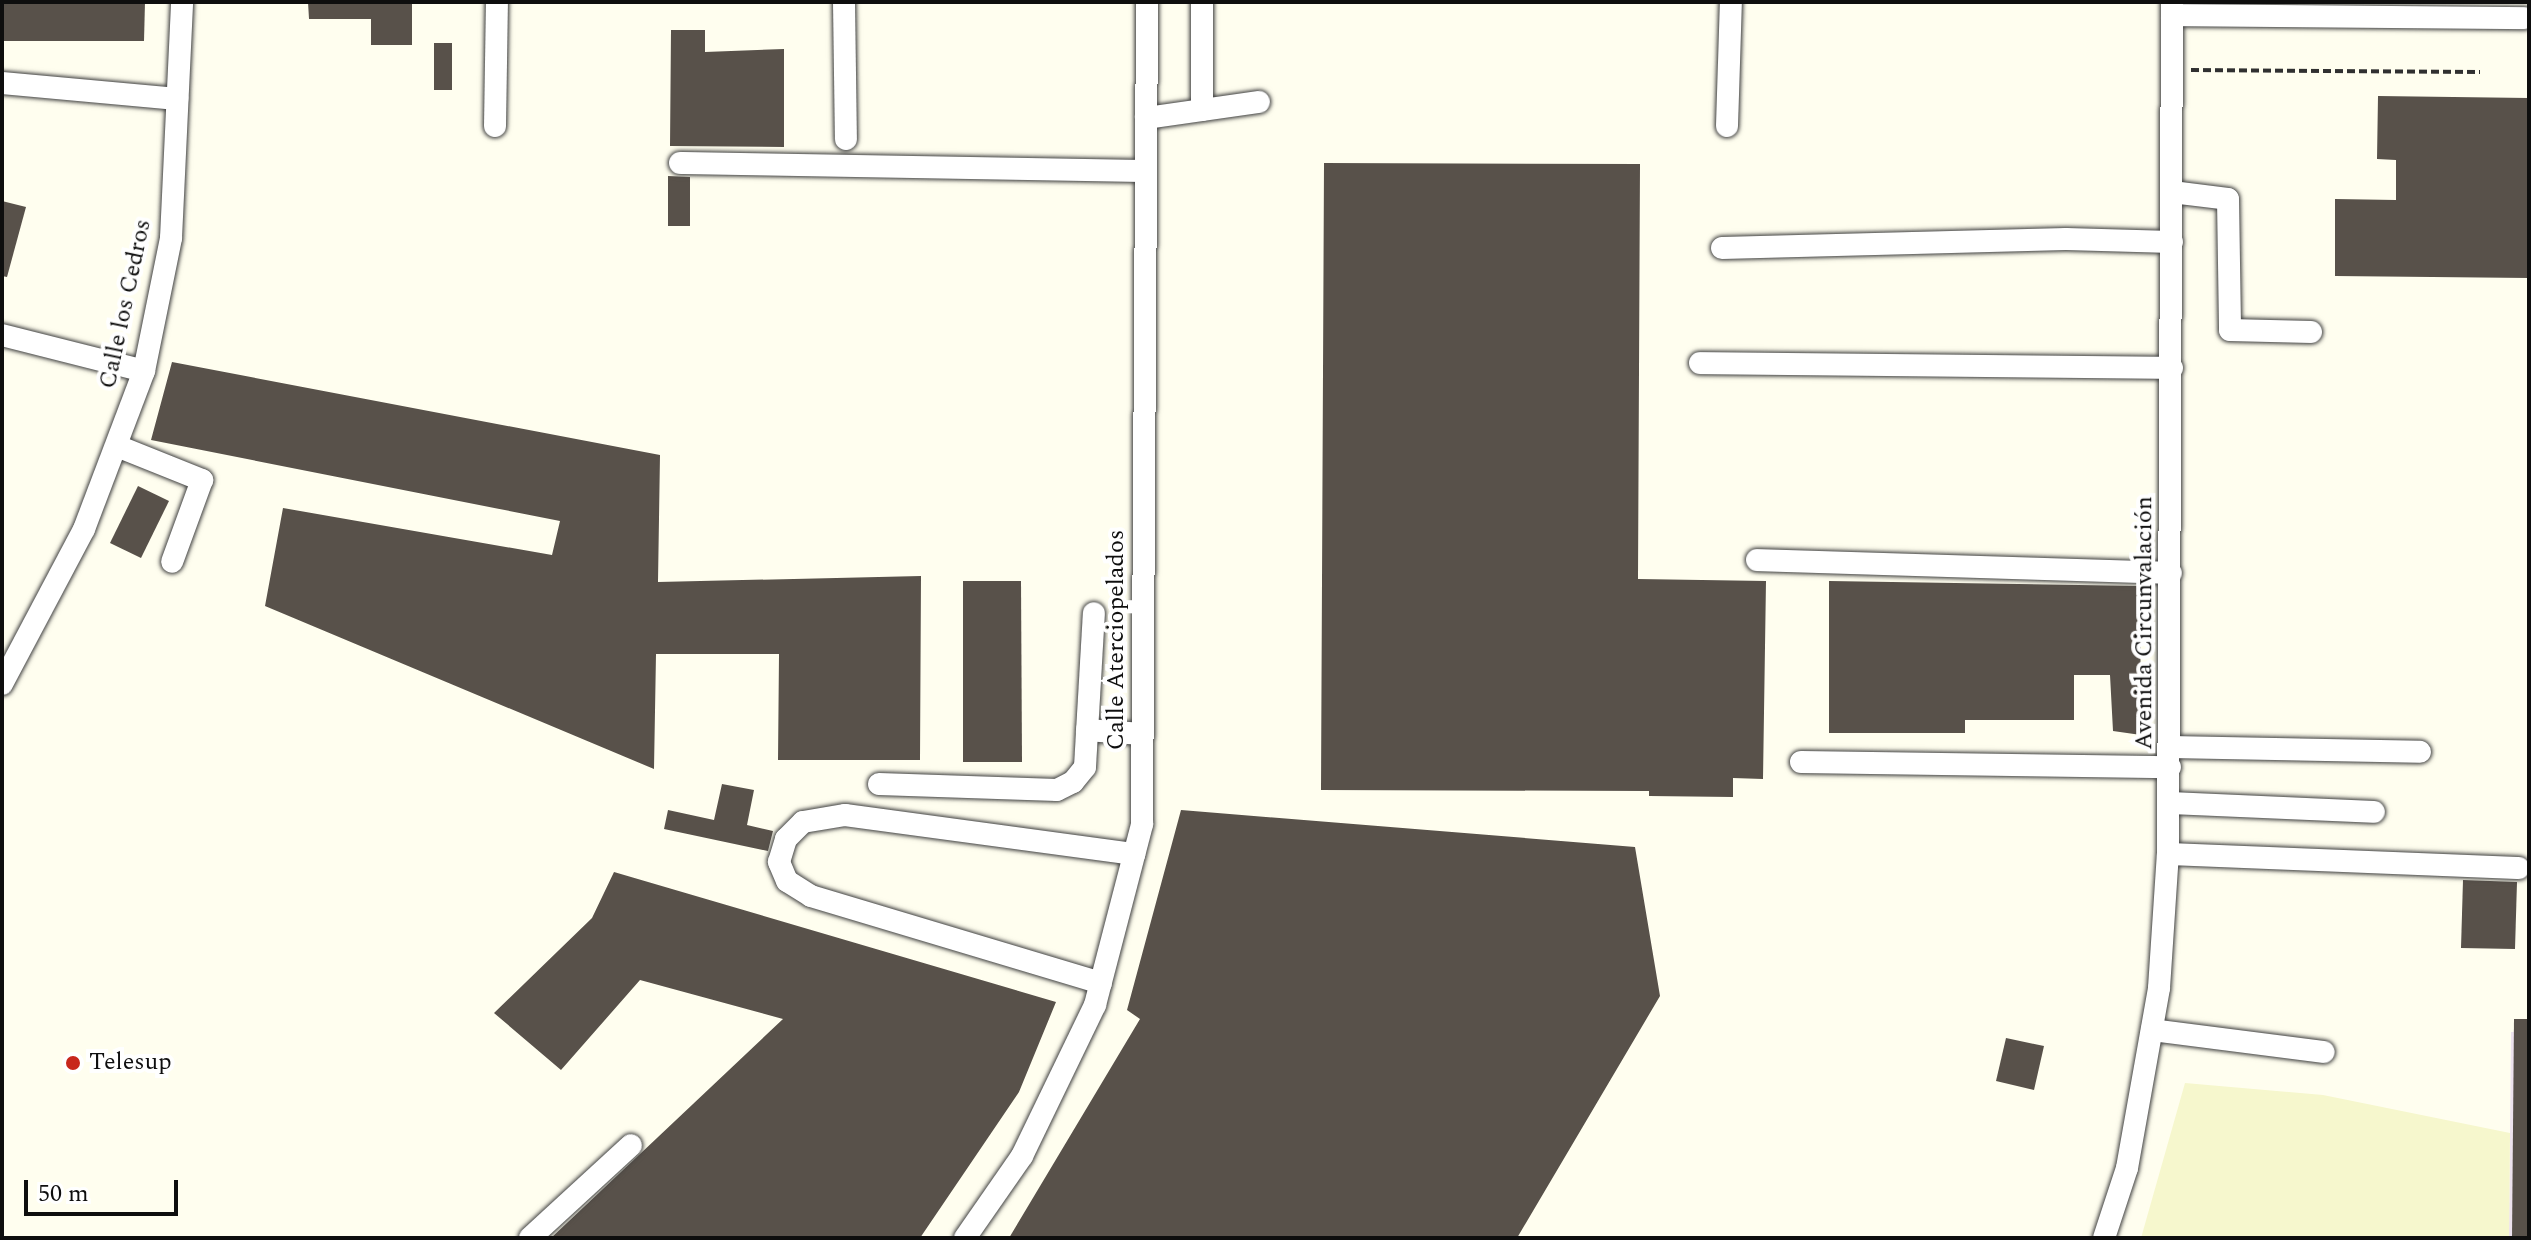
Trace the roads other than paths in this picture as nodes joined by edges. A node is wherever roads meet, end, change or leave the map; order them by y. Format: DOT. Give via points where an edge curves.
graph roads {
  1 [pos="182,2"];
  2 [pos="497,2"];
  3 [pos="844,2"];
  4 [pos="1147,2"];
  5 [pos="1202,2"];
  6 [pos="1731,2"];
  7 [pos="2172,9"];
  8 [pos="2524,18"];
  9 [pos="2,83"];
  10 [pos="177,99"];
  11 [pos="1259,102"];
  12 [pos="1202,110"];
  13 [pos="1146,118"];
  14 [pos="495,126"];
  15 [pos="1727,126"];
  16 [pos="846,139"];
  17 [pos="680,163"];
  18 [pos="1146,171"];
  19 [pos="2172,192"];
  20 [pos="2172,242"];
  21 [pos="1722,248"];
  22 [pos="2311,332"];
  23 [pos="2,335"];
  24 [pos="1700,363"];
  25 [pos="2172,368"];
  26 [pos="144,371"];
  27 [pos="117,446"];
  28 [pos="1757,560"];
  29 [pos="172,562"];
  30 [pos="2171,573"];
  31 [pos="1094,613"];
  32 [pos="4,676"];
  33 [pos="1087,730"];
  34 [pos="1142,734"];
  35 [pos="2420,752"];
  36 [pos="2170,757"];
  37 [pos="1801,762"];
  38 [pos="879,784"];
  39 [pos="2170,803"];
  40 [pos="2374,812"];
  41 [pos="1134,854"];
  42 [pos="2168,854"];
  43 [pos="2519,868"];
  44 [pos="1101,983"];
  45 [pos="2152,1030"];
  46 [pos="2324,1052"];
  47 [pos="631,1145"];
  48 [pos="530,1238"];
  49 [pos="965,1238"];
  50 [pos="2104,1238"];
  1 -- 10 [label="street, Calle los Cedros"];
  2 -- 14 [label="street"];
  3 -- 16 [label="street"];
  4 -- 13 [label="street, Calle Aterciopelados"];
  5 -- 12 [label="street"];
  6 -- 15 [label="street"];
  7 -- 8 [label="street"];
  7 -- 19 [label="street, Avenida Circunvalación"];
  9 -- 10 [label="street"];
  10 -- 26 [label="street, Calle los Cedros" via="171,238"];
  11 -- 12 [label="street"];
  12 -- 13 [label="street"];
  13 -- 18 [label="street, Calle Aterciopelados"];
  17 -- 18 [label="street"];
  18 -- 34 [label="street, Calle Aterciopelados"];
  19 -- 20 [label="street, Avenida Circunvalación"];
  19 -- 22 [label="street" via="2228,199 2230,330"];
  20 -- 21 [label="street" via="2066,239"];
  20 -- 25 [label="street, Avenida Circunvalación"];
  23 -- 26 [label="street"];
  24 -- 25 [label="street"];
  25 -- 30 [label="street, Avenida Circunvalación"];
  26 -- 27 [label="street, Calle los Cedros"];
  27 -- 29 [label="street" via="202,480"];
  27 -- 32 [label="street, Calle los Cedros" via="84,529"];
  28 -- 30 [label="street"];
  30 -- 36 [label="street, Avenida Circunvalación"];
  31 -- 33 [label="street"];
  33 -- 34 [label="street"];
  33 -- 38 [label="street" via="1085,767 1057,790"];
  34 -- 41 [label="street, Calle Aterciopelados" via="1142,824"];
  35 -- 36 [label="street"];
  36 -- 37 [label="street"];
  36 -- 39 [label="street, Avenida Circunvalación"];
  39 -- 40 [label="street"];
  39 -- 42 [label="street, Avenida Circunvalación"];
  41 -- 44 [label="street, Calle Aterciopelados"];
  41 -- 44 [label="street" via="845,815 803,822 786,839 779,862 787,881 811,896"];
  42 -- 43 [label="street"];
  42 -- 45 [label="street, Avenida Circunvalación"];
  44 -- 49 [label="street, Calle Aterciopelados" via="1022,1156"];
  45 -- 46 [label="street"];
  45 -- 50 [label="street, Avenida Circunvalación" via="2127,1168"];
  47 -- 48 [label="street"];
}
